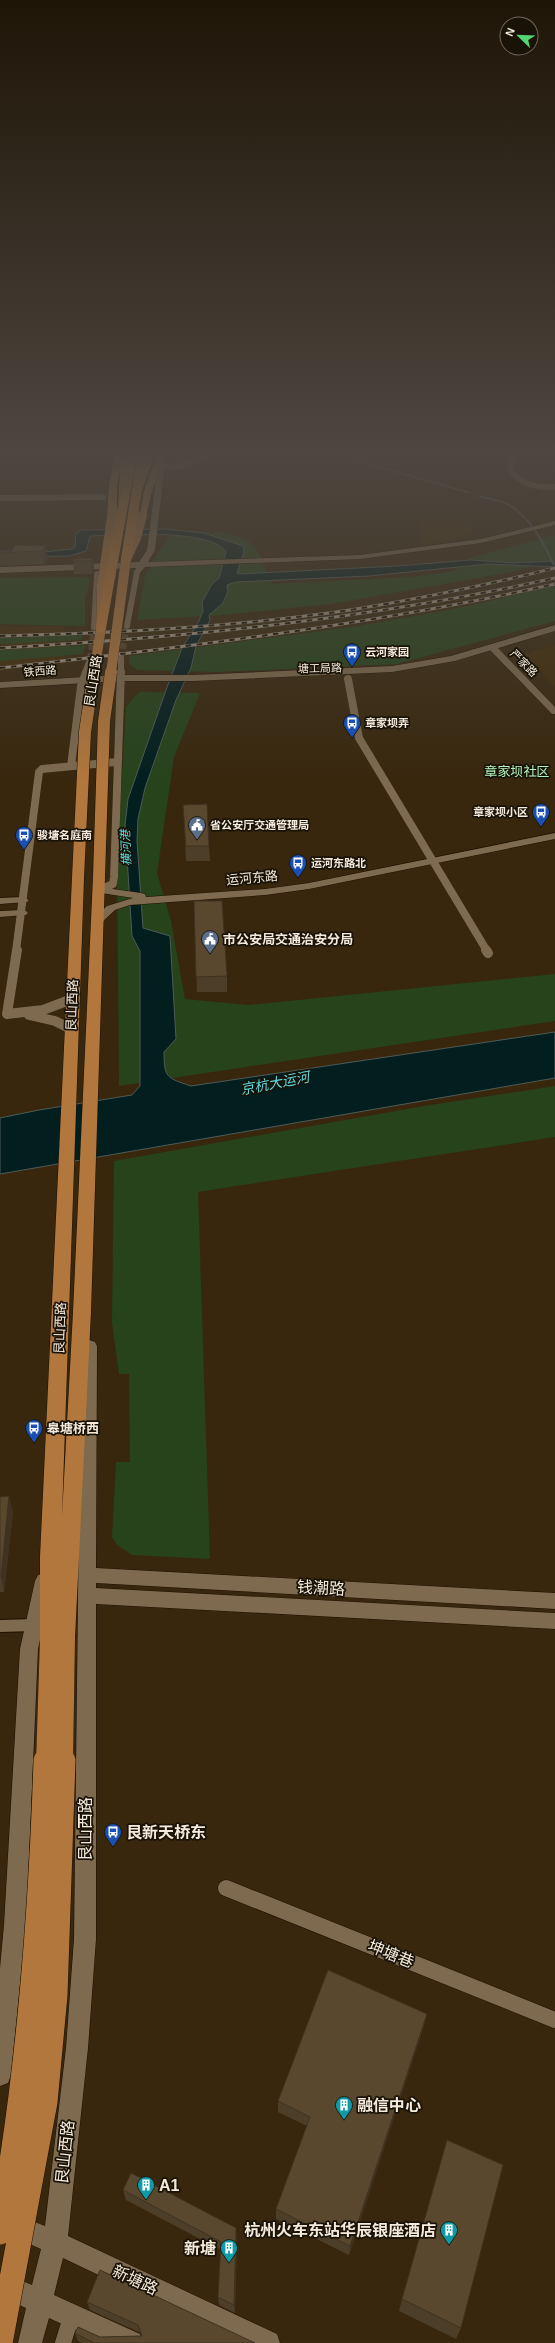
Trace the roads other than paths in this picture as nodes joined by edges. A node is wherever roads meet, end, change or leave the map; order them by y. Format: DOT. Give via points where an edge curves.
graph roads {
  1 [pos="105,564"];
  2 [pos="111,564"];
  3 [pos="125,564"];
  4 [pos="143,564"];
  5 [pos="235,564"];
  6 [pos="140,569"];
  7 [pos="0,570"];
  8 [pos="98,570"];
  9 [pos="0,575"];
  10 [pos="127,626"];
  11 [pos="98,628"];
  12 [pos="555,628"];
  13 [pos="555,636"];
  14 [pos="498,650"];
  15 [pos="121,658"];
  16 [pos="90,659"];
  17 [pos="348,679"];
  18 [pos="121,681"];
  19 [pos="192,681"];
  20 [pos="81,683"];
  21 [pos="0,685"];
  22 [pos="0,690"];
  23 [pos="555,704"];
  24 [pos="555,712"];
  25 [pos="116,762"];
  26 [pos="71,766"];
  27 [pos="555,830"];
  28 [pos="555,836"];
  29 [pos="432,858"];
  30 [pos="99,883"];
  31 [pos="128,899"];
  32 [pos="23,900"];
  33 [pos="0,901"];
  34 [pos="22,913"];
  35 [pos="0,914"];
  36 [pos="97,921"];
  37 [pos="488,953"];
  38 [pos="72,999"];
  39 [pos="23,1014"];
  40 [pos="71,1029"];
  41 [pos="82,1312"];
  42 [pos="88,1575"];
  43 [pos="88,1596"];
  44 [pos="555,1601"];
  45 [pos="555,1621"];
  46 [pos="0,1626"];
  47 [pos="50,1634"];
  48 [pos="226,1888"];
  49 [pos="555,2020"];
  50 [pos="0,2075"];
  51 [pos="0,2220"];
  52 [pos="0,2232"];
  53 [pos="55,2242"];
  54 [pos="0,2283"];
  55 [pos="41,2303"];
  56 [pos="72,2314"];
  57 [pos="0,2343"];
  58 [pos="30,2343"];
  59 [pos="63,2343"];
  60 [pos="131,2343"];
  61 [pos="268,2343"];
  1 -- 11 [label="main road, 艮山西路, bridge"];
  2 -- 11 [label="highway, bridge"];
  3 -- 30 [label="main road, 艮山西路, bridge" via="104,721"];
  4 -- 6 [label="main road, 艮山西路"];
  5 -- 6 [label="main road"];
  6 -- 8 [label="main road"];
  6 -- 10 [label="street, 艮山西路"];
  7 -- 8 [label="main road"];
  8 -- 9 [label="main road"];
  8 -- 11 [label="street, 艮山西路"];
  11 -- 38 [label="main road, 艮山西路, bridge" via="85,732"];
  12 -- 14 [label="main road, 塘工局路"];
  13 -- 14 [label="main road, 塘工局路"];
  14 -- 17 [label="main road, 塘工局路" via="431,670"];
  14 -- 19 [label="main road, 塘工局路" via="392,669"];
  14 -- 23 [label="street, 严家路"];
  14 -- 24 [label="street, 严家路"];
  15 -- 18 [label="street, 艮山西路"];
  16 -- 20 [label="street, 艮山西路"];
  17 -- 19 [label="main road, 塘工局路"];
  17 -- 29 [label="street" via="359,738"];
  18 -- 19 [label="main road, 塘工局路"];
  18 -- 20 [label="main road, 塘工局路"];
  18 -- 25 [label="street, 艮山西路"];
  20 -- 21 [label="main road, 铁西路"];
  20 -- 22 [label="main road, 铁西路"];
  20 -- 26 [label="street, 艮山西路"];
  25 -- 26 [label="street"];
  25 -- 30 [label="street, 艮山西路" via="114,877 113,884"];
  26 -- 32 [label="street" via="42,769 39,772"];
  27 -- 29 [label="main road, 运河东路"];
  28 -- 29 [label="main road, 运河东路"];
  29 -- 31 [label="main road, 运河东路" via="309,886 251,893"];
  29 -- 37 [label="street"];
  30 -- 31 [label="main road, 运河东路"];
  30 -- 36 [label="main road, 艮山西路"];
  31 -- 36 [label="main road, 运河东路" via="111,908"];
  32 -- 33 [label="main road"];
  32 -- 34 [label="street"];
  34 -- 35 [label="main road"];
  34 -- 39 [label="street" via="7,1014"];
  36 -- 41 [label="main road, 艮山西路" via="88,1096"];
  38 -- 39 [label="street" via="57,1006"];
  38 -- 40 [label="main road, 艮山西路"];
  39 -- 40 [label="street" via="55,1021"];
  40 -- 47 [label="main road, 艮山西路" via="50,1557"];
  41 -- 42 [label="main road, 艮山西路" via="89,1325"];
  41 -- 47 [label="main road, 艮山西路"];
  42 -- 43 [label="main road, 艮山西路"];
  42 -- 44 [label="main road, 钱潮路"];
  43 -- 45 [label="main road, 钱潮路"];
  43 -- 53 [label="main road, 艮山西路" via="85,1939 77,2048"];
  46 -- 47 [label="street"];
  47 -- 50 [label="main road, 艮山西路" via="29,1649 15,1925"];
  47 -- 52 [label="main road, 艮山西路, bridge" via="43,1833 23,2102"];
  47 -- 57 [label="main road, 艮山西路, bridge" via="62,1835 55,1995 45,2102"];
  48 -- 49 [label="street, 坤塘巷"];
  51 -- 53 [label="main road, 新塘路"];
  53 -- 55 [label="main road, 艮山西路"];
  53 -- 61 [label="main road, 新塘路"];
  54 -- 55 [label="main road"];
  55 -- 56 [label="main road"];
  55 -- 58 [label="main road, 艮山西路"];
  56 -- 59 [label="street"];
  56 -- 60 [label="main road"];
}
